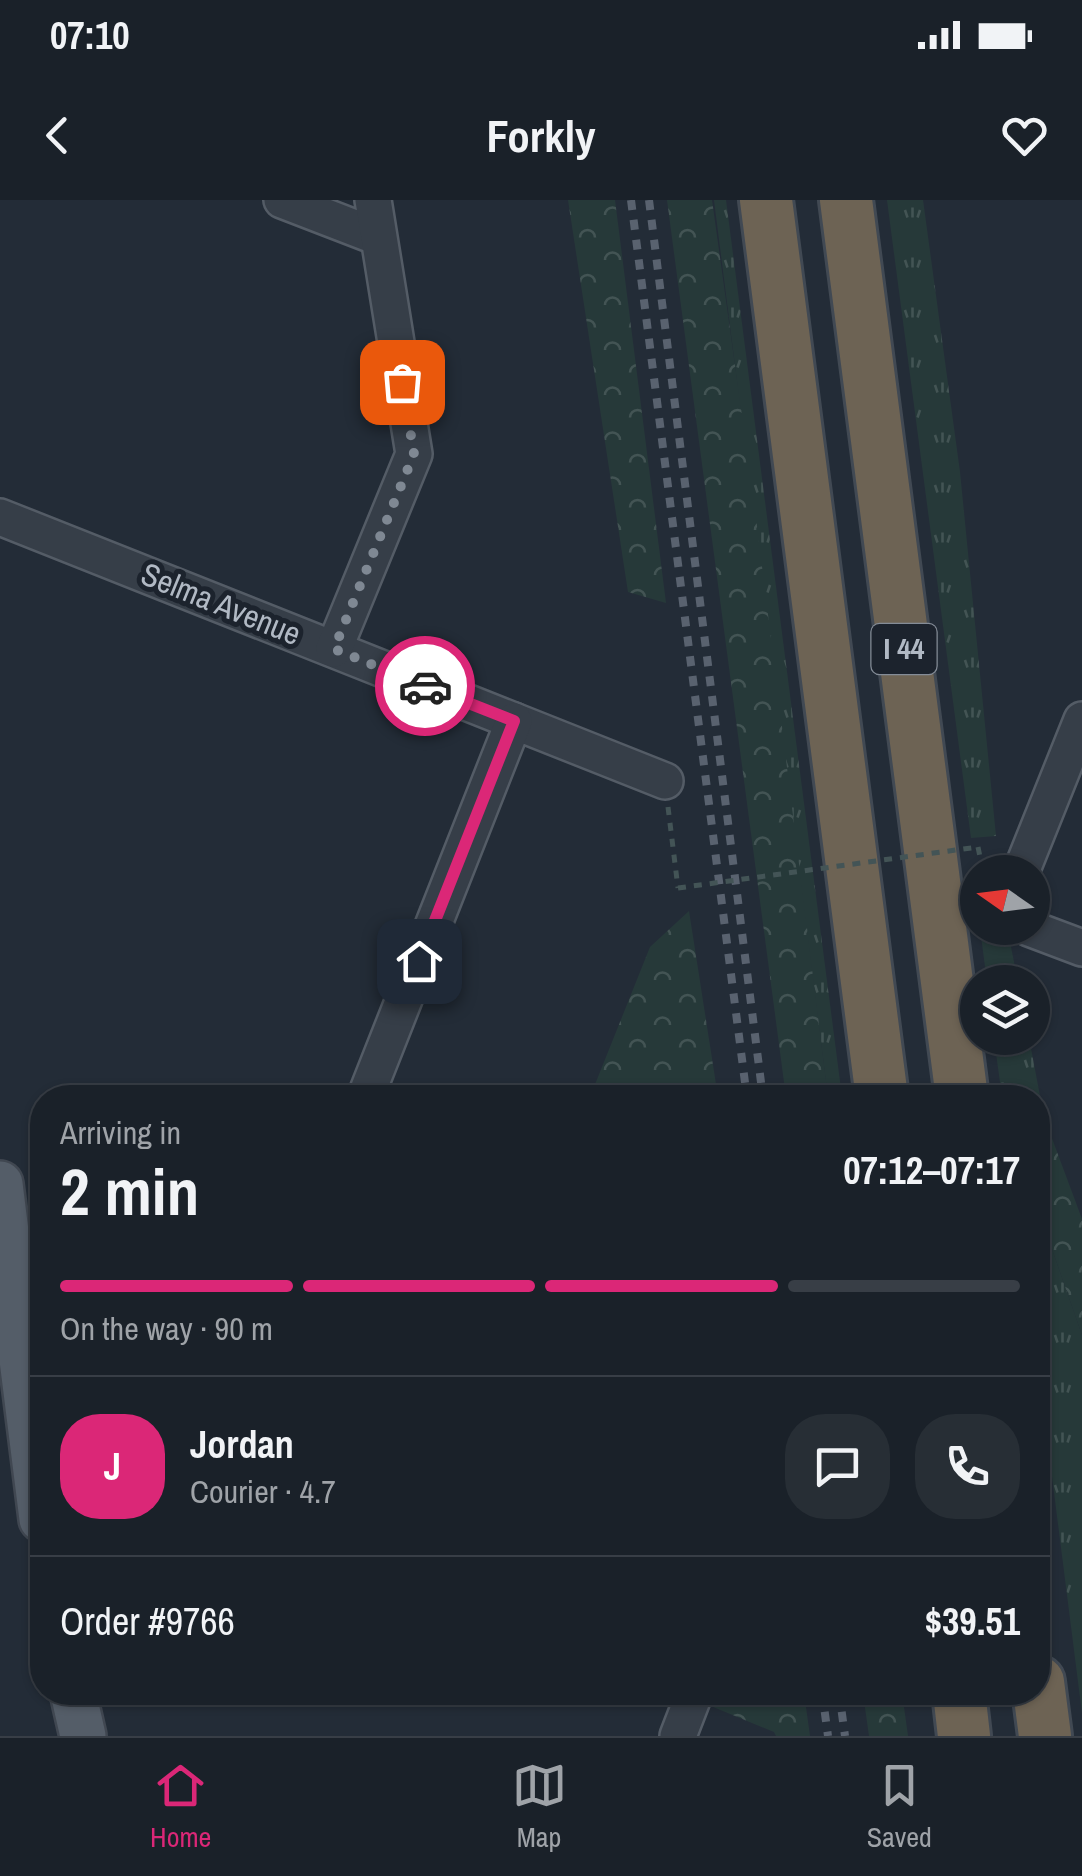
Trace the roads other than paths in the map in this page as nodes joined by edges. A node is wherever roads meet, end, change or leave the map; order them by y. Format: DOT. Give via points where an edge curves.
graph roads {
  1 [pos="282,200"];
  2 [pos="373,200"];
  3 [pos="766,200"];
  4 [pos="846,200"];
  5 [pos="378,237"];
  6 [pos="0,516"];
  7 [pos="334,649"];
  8 [pos="1082,720"];
  9 [pos="514,721"];
  10 [pos="665,780"];
  11 [pos="1028,855"];
  12 [pos="1050,936"];
  13 [pos="1082,948"];
  14 [pos="370,1085"];
  15 [pos="880,1085"];
  16 [pos="960,1085"];
  17 [pos="0,1184"];
  18 [pos="18,1280"];
  19 [pos="30,1400"];
  20 [pos="76,1705"];
  21 [pos="690,1705"];
  22 [pos="960,1705"];
  23 [pos="1041,1705"];
  24 [pos="84,1736"];
  25 [pos="678,1736"];
  26 [pos="964,1736"];
  27 [pos="1044,1736"];
  1 -- 5 [label="street"];
  2 -- 5 [label="street"];
  3 -- 15 [label="highway, I 44"];
  4 -- 16 [label="highway, I 44"];
  5 -- 7 [label="street" via="414,454"];
  6 -- 7 [label="street, Selma Avenue"];
  7 -- 9 [label="street, Selma Avenue"];
  8 -- 11 [label="street"];
  9 -- 10 [label="street, Selma Avenue"];
  9 -- 14 [label="street"];
  12 -- 13 [label="street"];
  17 -- 18 [label="main road"];
  18 -- 19 [label="main road"];
  20 -- 24 [label="main road"];
  21 -- 25 [label="street"];
  22 -- 26 [label="highway"];
  23 -- 27 [label="highway"];
}
